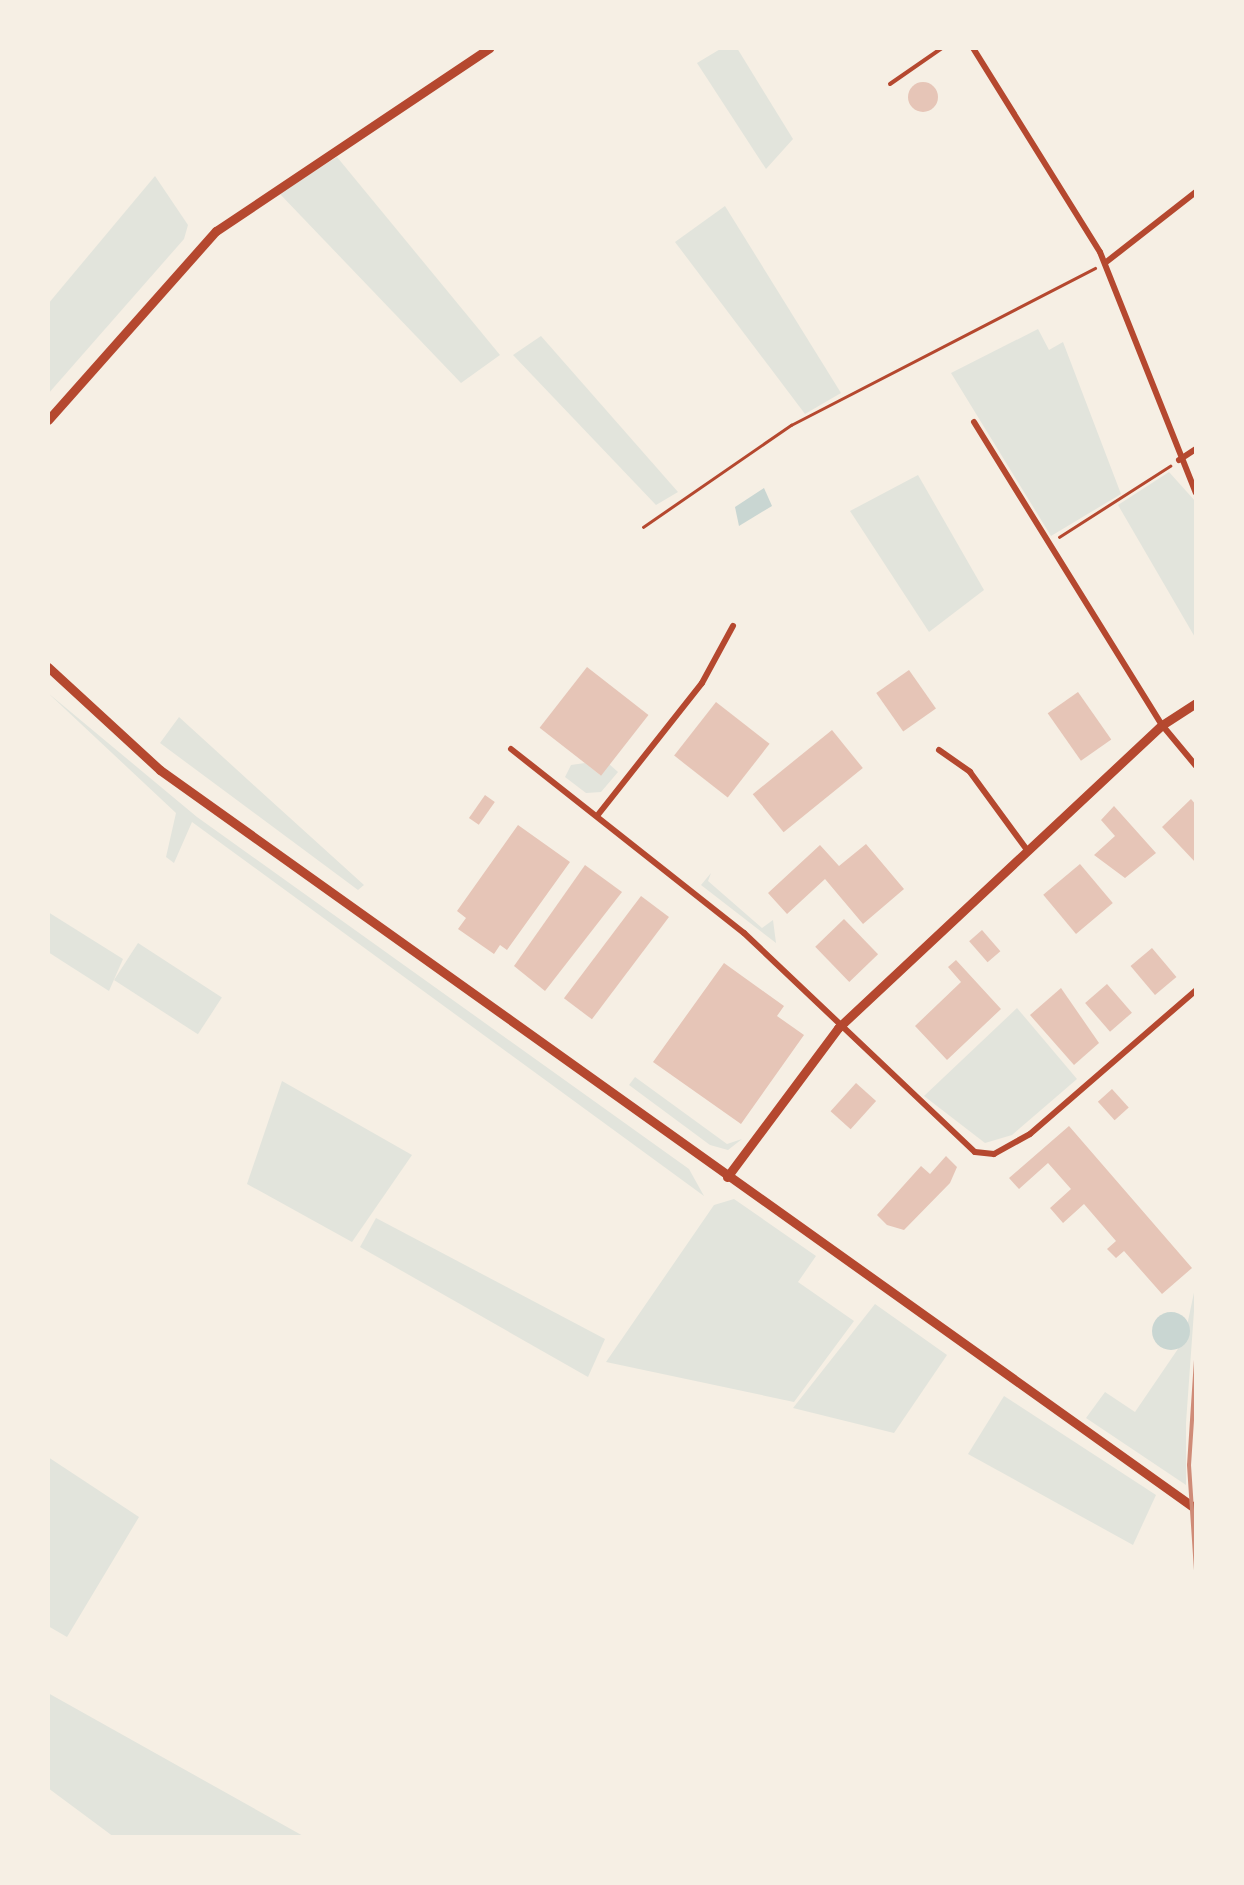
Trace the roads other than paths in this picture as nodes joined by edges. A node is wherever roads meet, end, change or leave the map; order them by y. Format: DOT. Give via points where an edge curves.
graph roads {
  1 [pos="489,48"];
  2 [pos="942,48"];
  3 [pos="973,48"];
  4 [pos="890,84"];
  5 [pos="1196,192"];
  6 [pos="1105,262"];
  7 [pos="48,420"];
  8 [pos="974,422"];
  9 [pos="1196,449"];
  10 [pos="1179,460"];
  11 [pos="1196,493"];
  12 [pos="734,626"];
  13 [pos="48,666"];
  14 [pos="1196,703"];
  15 [pos="1162,725"];
  16 [pos="511,749"];
  17 [pos="940,750"];
  18 [pos="1196,766"];
  19 [pos="598,816"];
  20 [pos="1027,850"];
  21 [pos="1196,990"];
  22 [pos="838,1028"];
  23 [pos="727,1176"];
  24 [pos="1196,1509"];
  1 -- 7 [label="main road" via="216,232"];
  2 -- 4 [label="lane"];
  3 -- 6 [label="street"];
  5 -- 6 [label="street"];
  6 -- 10 [label="street"];
  8 -- 15 [label="street"];
  9 -- 10 [label="street"];
  10 -- 11 [label="street"];
  12 -- 19 [label="street" via="702,683"];
  13 -- 23 [label="main road" via="160,770"];
  14 -- 15 [label="main road"];
  15 -- 18 [label="street"];
  15 -- 20 [label="main road"];
  16 -- 19 [label="street"];
  17 -- 20 [label="street" via="970,772"];
  19 -- 22 [label="street" via="744,933"];
  20 -- 22 [label="main road"];
  21 -- 22 [label="street" via="1030,1134 986,1156 950,1134"];
  22 -- 23 [label="main road"];
  23 -- 24 [label="main road"];
}
